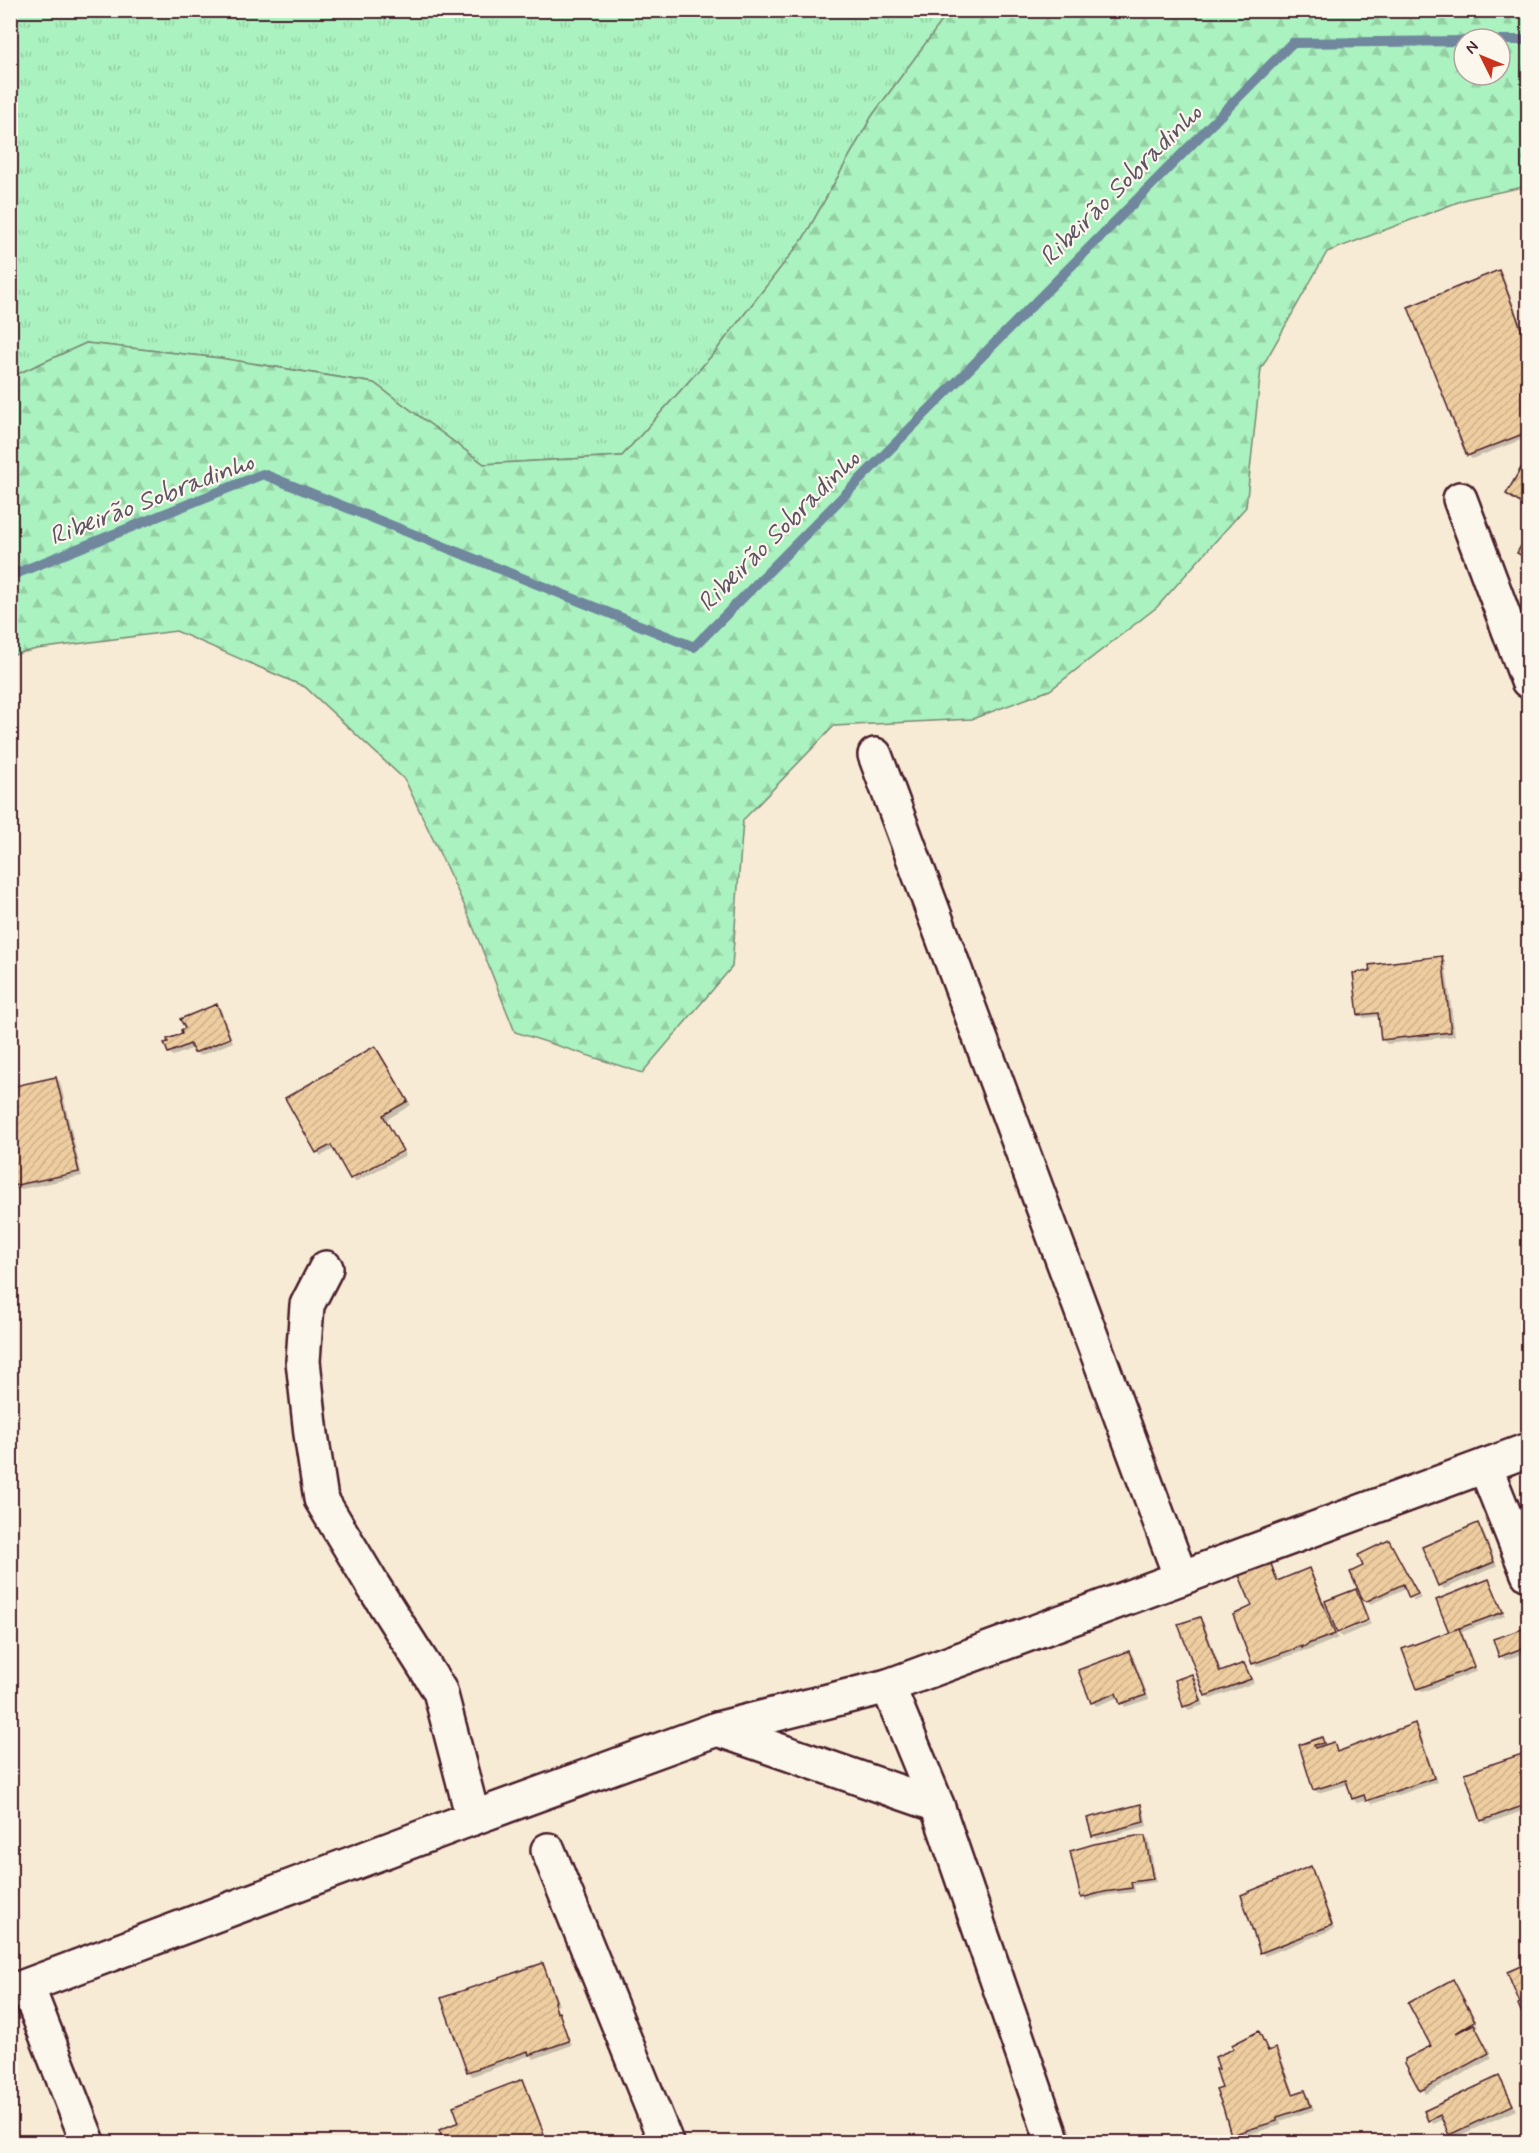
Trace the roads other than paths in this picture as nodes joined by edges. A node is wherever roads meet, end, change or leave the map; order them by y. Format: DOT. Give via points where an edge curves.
graph roads {
  1 [pos="1460,499"];
  2 [pos="1528,681"];
  3 [pos="875,755"];
  4 [pos="326,1268"];
  5 [pos="1528,1450"];
  6 [pos="1485,1466"];
  7 [pos="1528,1574"];
  8 [pos="1181,1578"];
  9 [pos="888,1686"];
  10 [pos="717,1729"];
  11 [pos="937,1805"];
  12 [pos="473,1818"];
  13 [pos="548,1850"];
  14 [pos="19,1989"];
  15 [pos="88,2142"];
  16 [pos="666,2142"];
  17 [pos="1053,2142"];
  1 -- 2 [label="street"];
  3 -- 8 [label="street"];
  4 -- 12 [label="street" via="307,1305 303,1361 321,1499 440,1691"];
  5 -- 6 [label="street"];
  6 -- 7 [label="street"];
  6 -- 8 [label="street"];
  8 -- 9 [label="street"];
  9 -- 10 [label="street"];
  9 -- 11 [label="street"];
  10 -- 11 [label="street"];
  10 -- 12 [label="street"];
  11 -- 17 [label="street"];
  12 -- 14 [label="street"];
  13 -- 16 [label="street"];
  14 -- 15 [label="street"];
}
